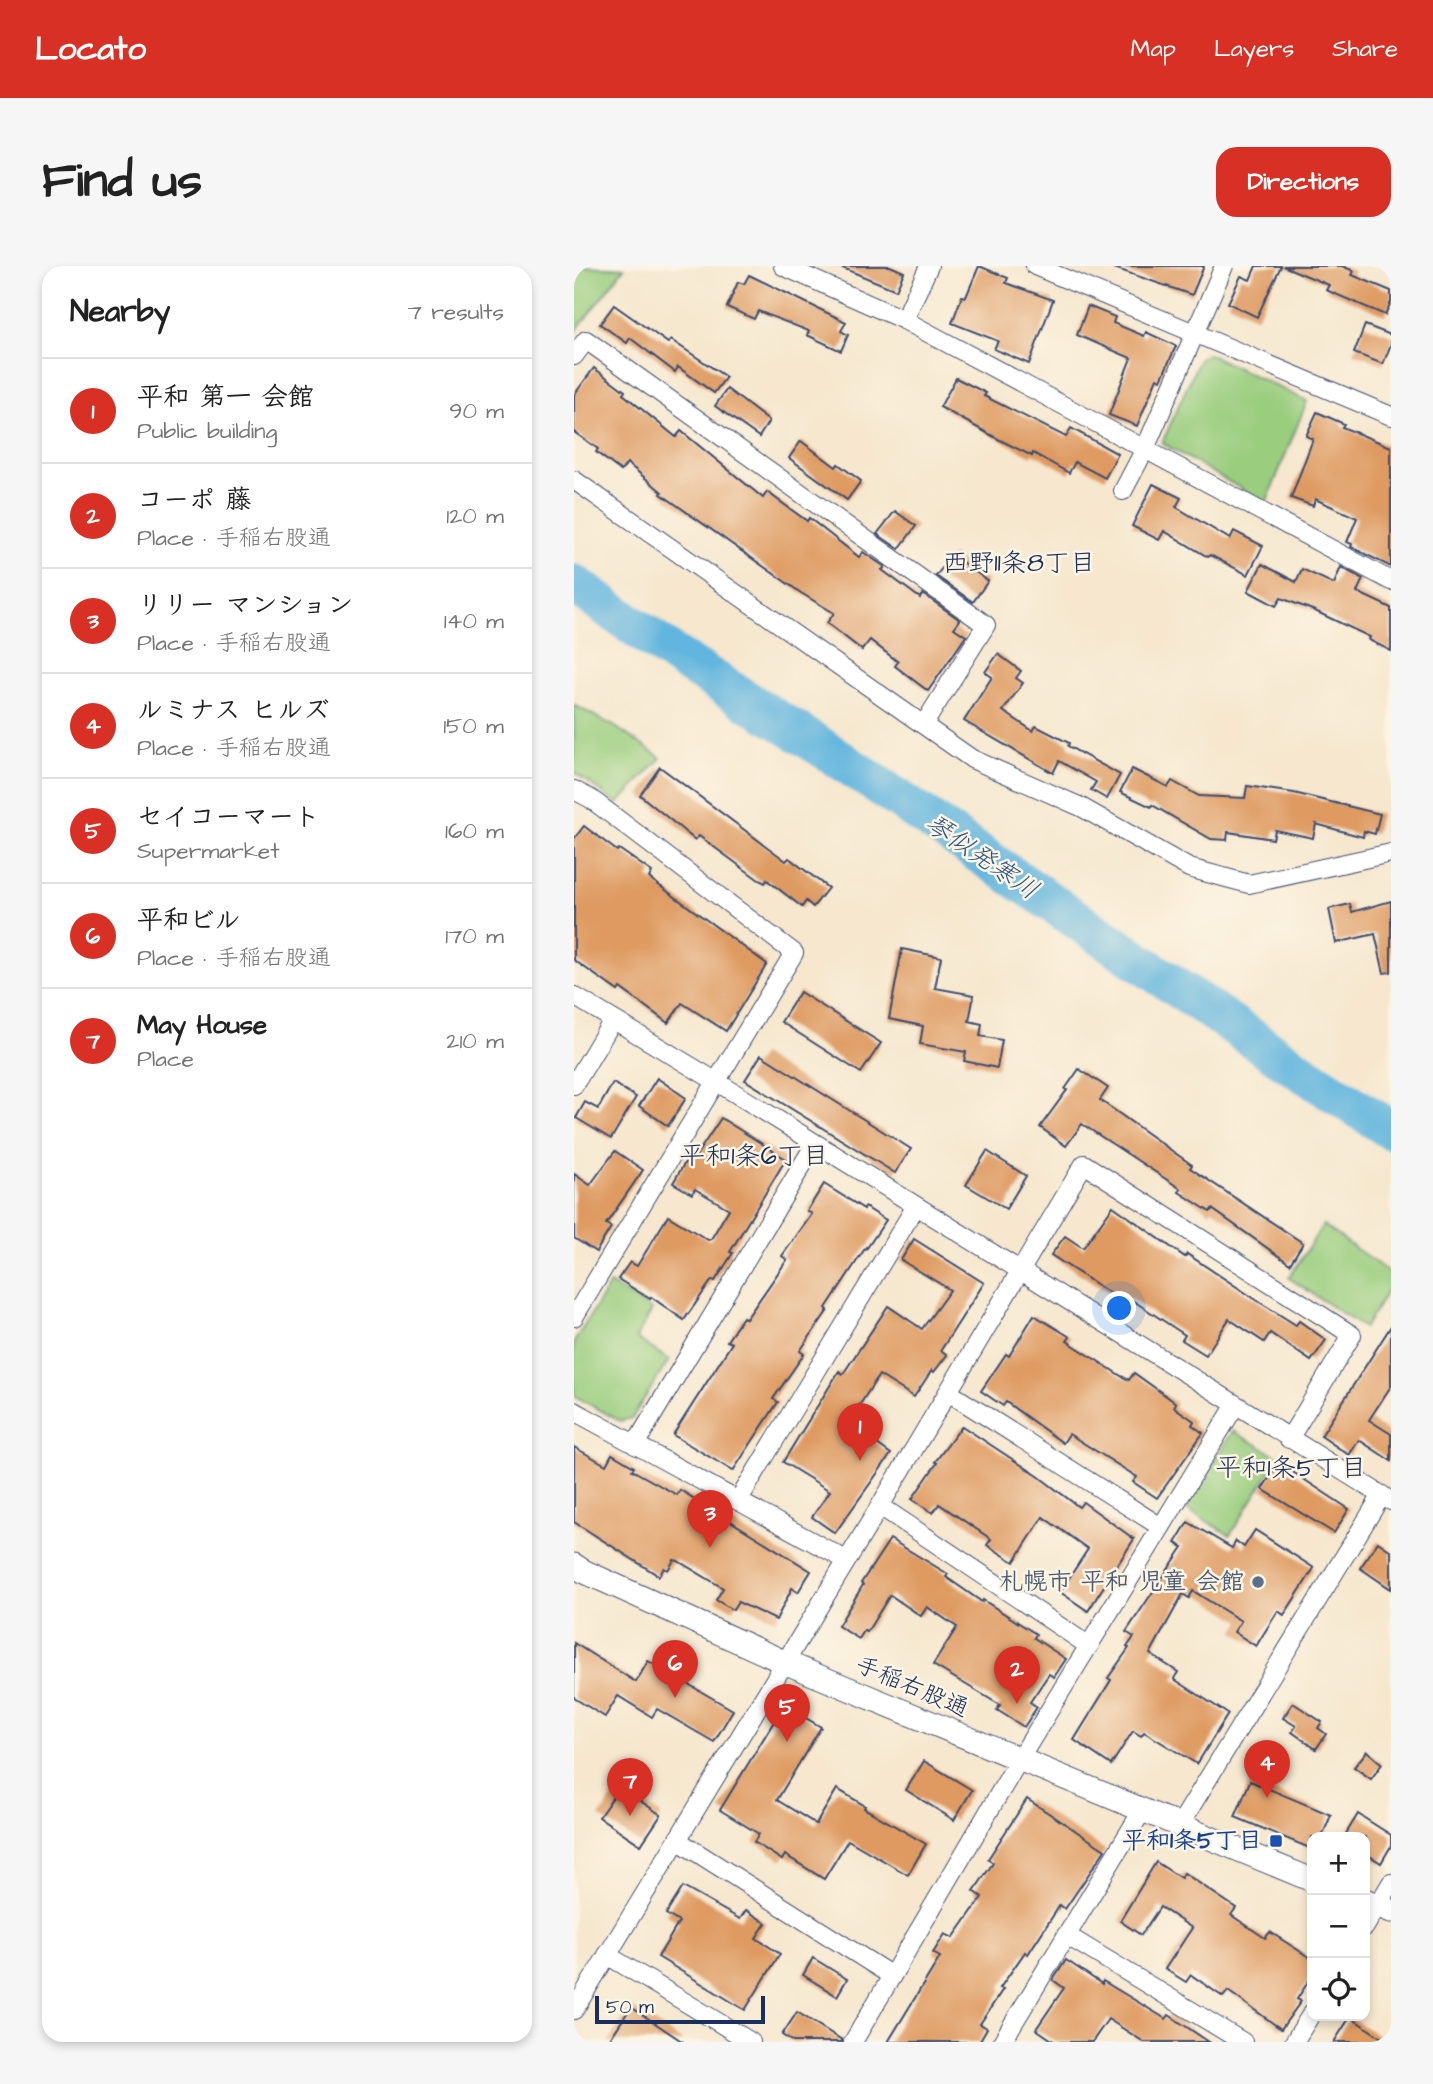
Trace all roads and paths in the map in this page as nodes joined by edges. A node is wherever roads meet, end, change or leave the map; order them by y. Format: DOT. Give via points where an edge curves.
graph roads {
  1 [pos="783,266"];
  2 [pos="929,266"];
  3 [pos="1035,266"];
  4 [pos="1224,266"];
  5 [pos="904,320"];
  6 [pos="1195,332"];
  7 [pos="574,356"];
  8 [pos="1391,416"];
  9 [pos="1145,449"];
  10 [pos="574,480"];
  11 [pos="1124,491"];
  12 [pos="1391,581"];
  13 [pos="924,724"];
  14 [pos="574,790"];
  15 [pos="1391,853"];
  16 [pos="574,996"];
  17 [pos="613,1020"];
  18 [pos="716,1082"];
  19 [pos="574,1085"];
  20 [pos="815,1144"];
  21 [pos="915,1206"];
  22 [pos="1020,1270"];
  23 [pos="574,1317"];
  24 [pos="948,1392"];
  25 [pos="1235,1406"];
  26 [pos="574,1411"];
  27 [pos="1290,1439"];
  28 [pos="635,1445"];
  29 [pos="1387,1498"];
  30 [pos="738,1501"];
  31 [pos="880,1506"];
  32 [pos="1161,1527"];
  33 [pos="846,1560"];
  34 [pos="574,1564"];
  35 [pos="1089,1646"];
  36 [pos="784,1661"];
  37 [pos="1020,1760"];
  38 [pos="1142,1811"];
  39 [pos="1179,1826"];
  40 [pos="677,1840"];
  41 [pos="1307,1878"];
  42 [pos="1391,1883"];
  43 [pos="1378,1905"];
  44 [pos="1066,1935"];
  45 [pos="607,1955"];
  46 [pos="892,1976"];
  47 [pos="576,2004"];
  48 [pos="1307,2021"];
  49 [pos="751,2042"];
  50 [pos="853,2042"];
  51 [pos="1002,2042"];
  52 [pos="1242,2042"];
  53 [pos="1294,2042"];
  1 -- 5 [label="street"];
  2 -- 5 [label="street"];
  3 -- 6 [label="street"];
  4 -- 6 [label="street"];
  5 -- 9 [label="street"];
  6 -- 8 [label="street"];
  6 -- 9 [label="street"];
  7 -- 13 [label="street" via="586,340 986,625"];
  9 -- 11 [label="street"];
  9 -- 12 [label="street"];
  10 -- 13 [label="street"];
  13 -- 15 [label="street" via="972,759 1082,807 1189,868 1249,884"];
  14 -- 18 [label="street" via="794,953"];
  16 -- 17 [label="street"];
  17 -- 18 [label="street"];
  17 -- 19 [label="street"];
  18 -- 20 [label="street"];
  18 -- 23 [label="street"];
  20 -- 21 [label="street"];
  20 -- 28 [label="street"];
  21 -- 22 [label="street"];
  21 -- 30 [label="street"];
  22 -- 24 [label="street"];
  22 -- 25 [label="street"];
  22 -- 27 [label="street" via="1084,1164 1352,1335"];
  24 -- 31 [label="street"];
  24 -- 32 [label="street"];
  25 -- 27 [label="street"];
  25 -- 32 [label="street"];
  26 -- 28 [label="street"];
  27 -- 29 [label="street"];
  28 -- 30 [label="street"];
  29 -- 39 [label="street"];
  30 -- 33 [label="street"];
  31 -- 33 [label="street"];
  31 -- 35 [label="street"];
  32 -- 35 [label="street"];
  33 -- 36 [label="street"];
  34 -- 36 [label="street, 手稲右股通"];
  35 -- 37 [label="street"];
  36 -- 37 [label="street, 手稲右股通"];
  36 -- 40 [label="street"];
  37 -- 38 [label="street, 手稲右股通"];
  37 -- 46 [label="street"];
  38 -- 39 [label="street, 手稲右股通"];
  38 -- 44 [label="street"];
  39 -- 41 [label="street, 手稲右股通"];
  40 -- 45 [label="street"];
  40 -- 46 [label="street"];
  42 -- 43 [label="street"];
  44 -- 51 [label="street"];
  44 -- 52 [label="street"];
  45 -- 47 [label="street"];
  45 -- 49 [label="street"];
  46 -- 50 [label="street"];
  48 -- 53 [label="street"];
}
